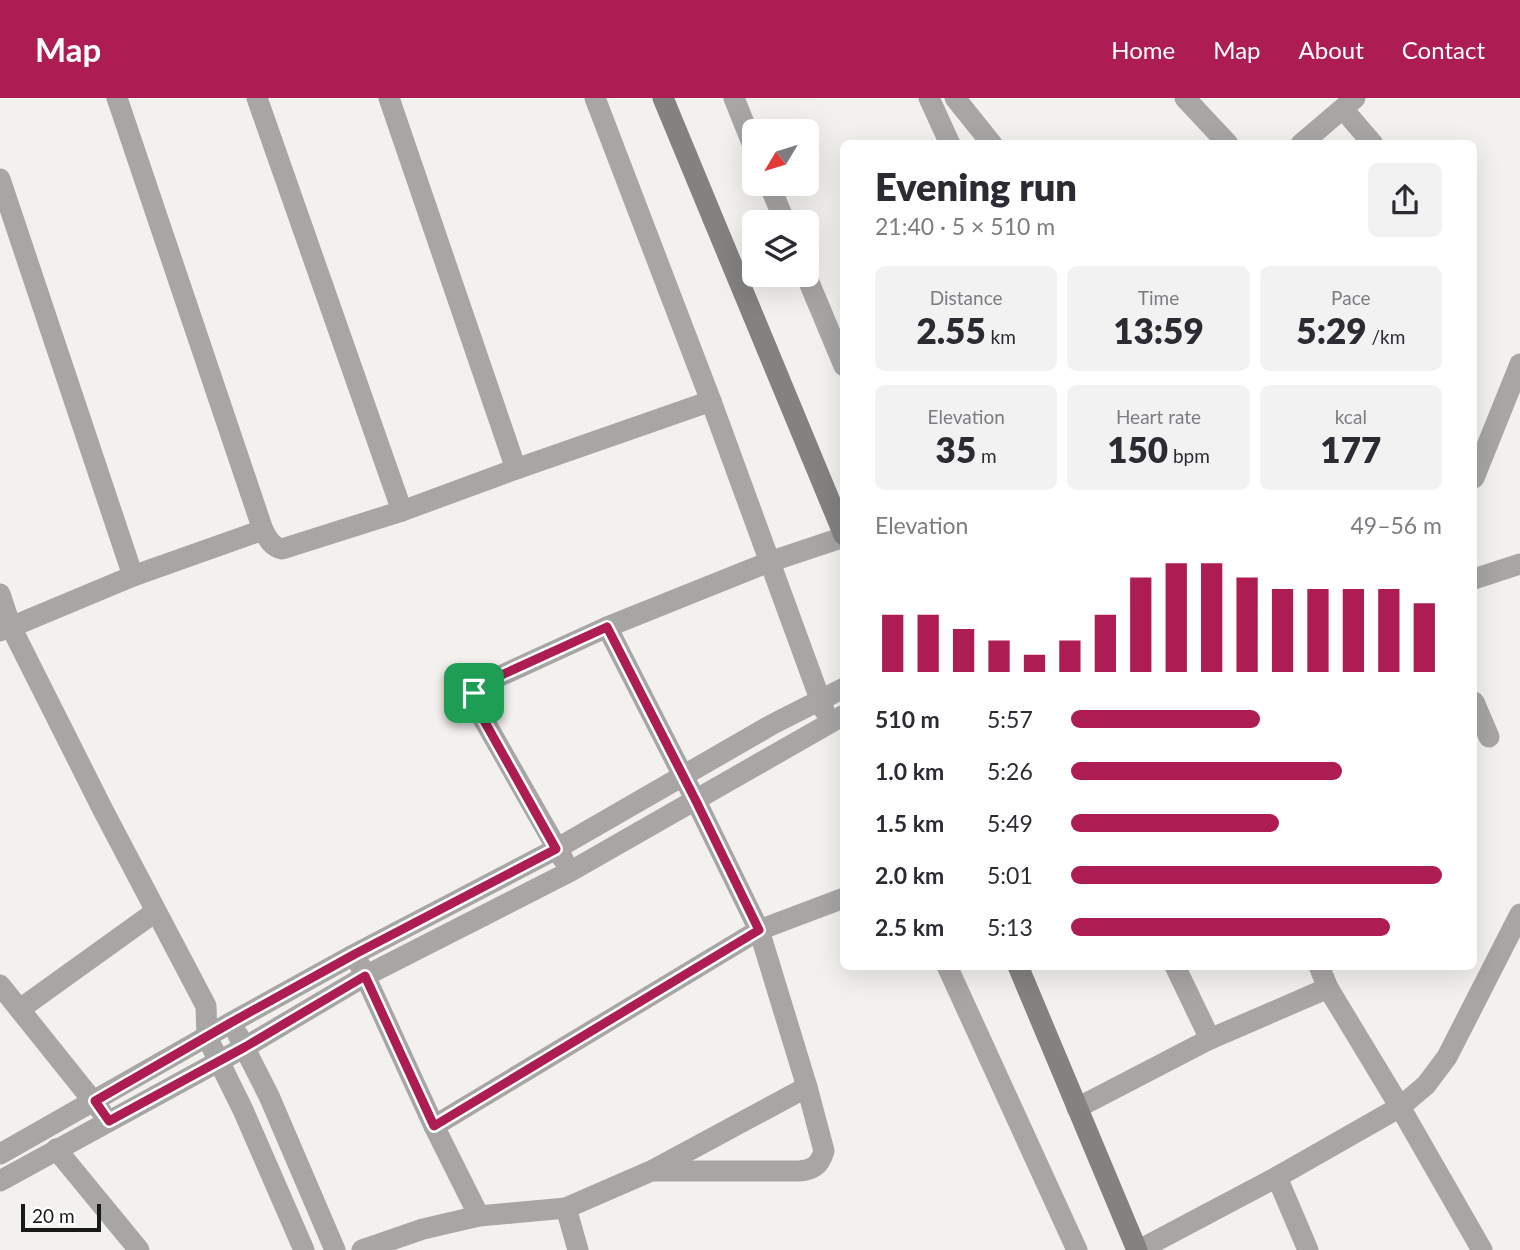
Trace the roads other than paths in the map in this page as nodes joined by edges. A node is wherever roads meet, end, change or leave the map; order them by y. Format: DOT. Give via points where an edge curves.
graph roads {
  1 [pos="117,98"];
  2 [pos="257,98"];
  3 [pos="389,98"];
  4 [pos="595,98"];
  5 [pos="663,98"];
  6 [pos="734,98"];
  7 [pos="929,98"];
  8 [pos="955,98"];
  9 [pos="1185,98"];
  10 [pos="1349,104"];
  11 [pos="742,119"];
  12 [pos="948,140"];
  13 [pos="989,140"];
  14 [pos="1224,140"];
  15 [pos="1306,140"];
  16 [pos="1371,140"];
  17 [pos="0,180"];
  18 [pos="811,287"];
  19 [pos="840,356"];
  20 [pos="1520,364"];
  21 [pos="711,401"];
  22 [pos="516,469"];
  23 [pos="1477,471"];
  24 [pos="401,511"];
  25 [pos="840,526"];
  26 [pos="263,530"];
  27 [pos="840,537"];
  28 [pos="769,562"];
  29 [pos="1520,564"];
  30 [pos="133,576"];
  31 [pos="1477,578"];
  32 [pos="0,594"];
  33 [pos="607,627"];
  34 [pos="6,629"];
  35 [pos="840,690"];
  36 [pos="819,699"];
  37 [pos="1477,709"];
  38 [pos="837,718"];
  39 [pos="1489,737"];
  40 [pos="682,776"];
  41 [pos="696,801"];
  42 [pos="556,849"];
  43 [pos="571,871"];
  44 [pos="840,900"];
  45 [pos="155,912"];
  46 [pos="1520,914"];
  47 [pos="759,930"];
  48 [pos="355,954"];
  49 [pos="949,970"];
  50 [pos="1020,970"];
  51 [pos="1177,970"];
  52 [pos="1321,970"];
  53 [pos="365,976"];
  54 [pos="0,985"];
  55 [pos="1328,988"];
  56 [pos="206,1006"];
  57 [pos="20,1009"];
  58 [pos="232,1022"];
  59 [pos="207,1037"];
  60 [pos="1210,1039"];
  61 [pos="245,1047"];
  62 [pos="218,1061"];
  63 [pos="807,1087"];
  64 [pos="95,1101"];
  65 [pos="1400,1107"];
  66 [pos="1077,1108"];
  67 [pos="109,1121"];
  68 [pos="434,1126"];
  69 [pos="2,1149"];
  70 [pos="56,1149"];
  71 [pos="20,1170"];
  72 [pos="651,1171"];
  73 [pos="1277,1177"];
  74 [pos="0,1181"];
  75 [pos="566,1208"];
  76 [pos="479,1216"];
  77 [pos="139,1250"];
  78 [pos="304,1250"];
  79 [pos="335,1250"];
  80 [pos="362,1250"];
  81 [pos="578,1250"];
  82 [pos="1077,1250"];
  83 [pos="1138,1250"];
  84 [pos="1308,1250"];
  85 [pos="1482,1250"];
  1 -- 26 [label="street"];
  2 -- 24 [label="street"];
  3 -- 22 [label="street"];
  4 -- 21 [label="street"];
  5 -- 25 [label="street"];
  6 -- 11 [label="street"];
  7 -- 12 [label="street"];
  8 -- 13 [label="street"];
  9 -- 14 [label="street"];
  10 -- 15 [label="street"];
  10 -- 16 [label="street"];
  17 -- 30 [label="street"];
  18 -- 19 [label="street"];
  20 -- 23 [label="street"];
  21 -- 22 [label="street"];
  21 -- 28 [label="street"];
  22 -- 24 [label="street"];
  24 -- 26 [label="street" via="282,549 271,543"];
  26 -- 30 [label="street"];
  27 -- 28 [label="street"];
  28 -- 33 [label="street"];
  28 -- 36 [label="street"];
  29 -- 31 [label="street"];
  30 -- 34 [label="street"];
  32 -- 34 [label="street"];
  33 -- 40 [label="street"];
  33 -- 42 [label="street" via="486,682 474,693 477,708"];
  34 -- 45 [label="street"];
  35 -- 36 [label="street"];
  36 -- 38 [label="street"];
  36 -- 40 [label="street"];
  37 -- 39 [label="street"];
  38 -- 41 [label="street"];
  40 -- 41 [label="street"];
  40 -- 42 [label="street"];
  41 -- 43 [label="street"];
  41 -- 47 [label="street"];
  42 -- 43 [label="street"];
  42 -- 48 [label="street"];
  43 -- 53 [label="street"];
  44 -- 47 [label="street"];
  45 -- 56 [label="street"];
  45 -- 57 [label="street"];
  46 -- 65 [label="street" via="1447,1057 1426,1085"];
  47 -- 63 [label="street"];
  47 -- 68 [label="street"];
  48 -- 53 [label="street"];
  48 -- 58 [label="street"];
  49 -- 82 [label="street"];
  50 -- 66 [label="street"];
  51 -- 60 [label="street"];
  52 -- 55 [label="street"];
  53 -- 61 [label="street"];
  53 -- 68 [label="street"];
  54 -- 57 [label="street"];
  55 -- 60 [label="street"];
  55 -- 65 [label="street"];
  56 -- 58 [label="street"];
  56 -- 59 [label="street"];
  57 -- 64 [label="street"];
  58 -- 59 [label="street"];
  58 -- 61 [label="street"];
  59 -- 62 [label="street"];
  59 -- 64 [label="street"];
  60 -- 66 [label="street"];
  61 -- 62 [label="street"];
  61 -- 79 [label="street"];
  62 -- 67 [label="street"];
  62 -- 78 [label="street"];
  63 -- 72 [label="street"];
  63 -- 72 [label="street" via="824,1151 816,1166 799,1171"];
  64 -- 67 [label="street"];
  64 -- 69 [label="street"];
  65 -- 73 [label="street"];
  65 -- 85 [label="street"];
  66 -- 83 [label="street"];
  67 -- 70 [label="street"];
  68 -- 76 [label="street"];
  69 -- 71 [label="street"];
  70 -- 71 [label="street"];
  70 -- 77 [label="street"];
  71 -- 74 [label="street"];
  72 -- 75 [label="street"];
  73 -- 83 [label="street"];
  73 -- 84 [label="street"];
  75 -- 76 [label="street"];
  75 -- 81 [label="street"];
  76 -- 80 [label="street" via="423,1228"];
}
